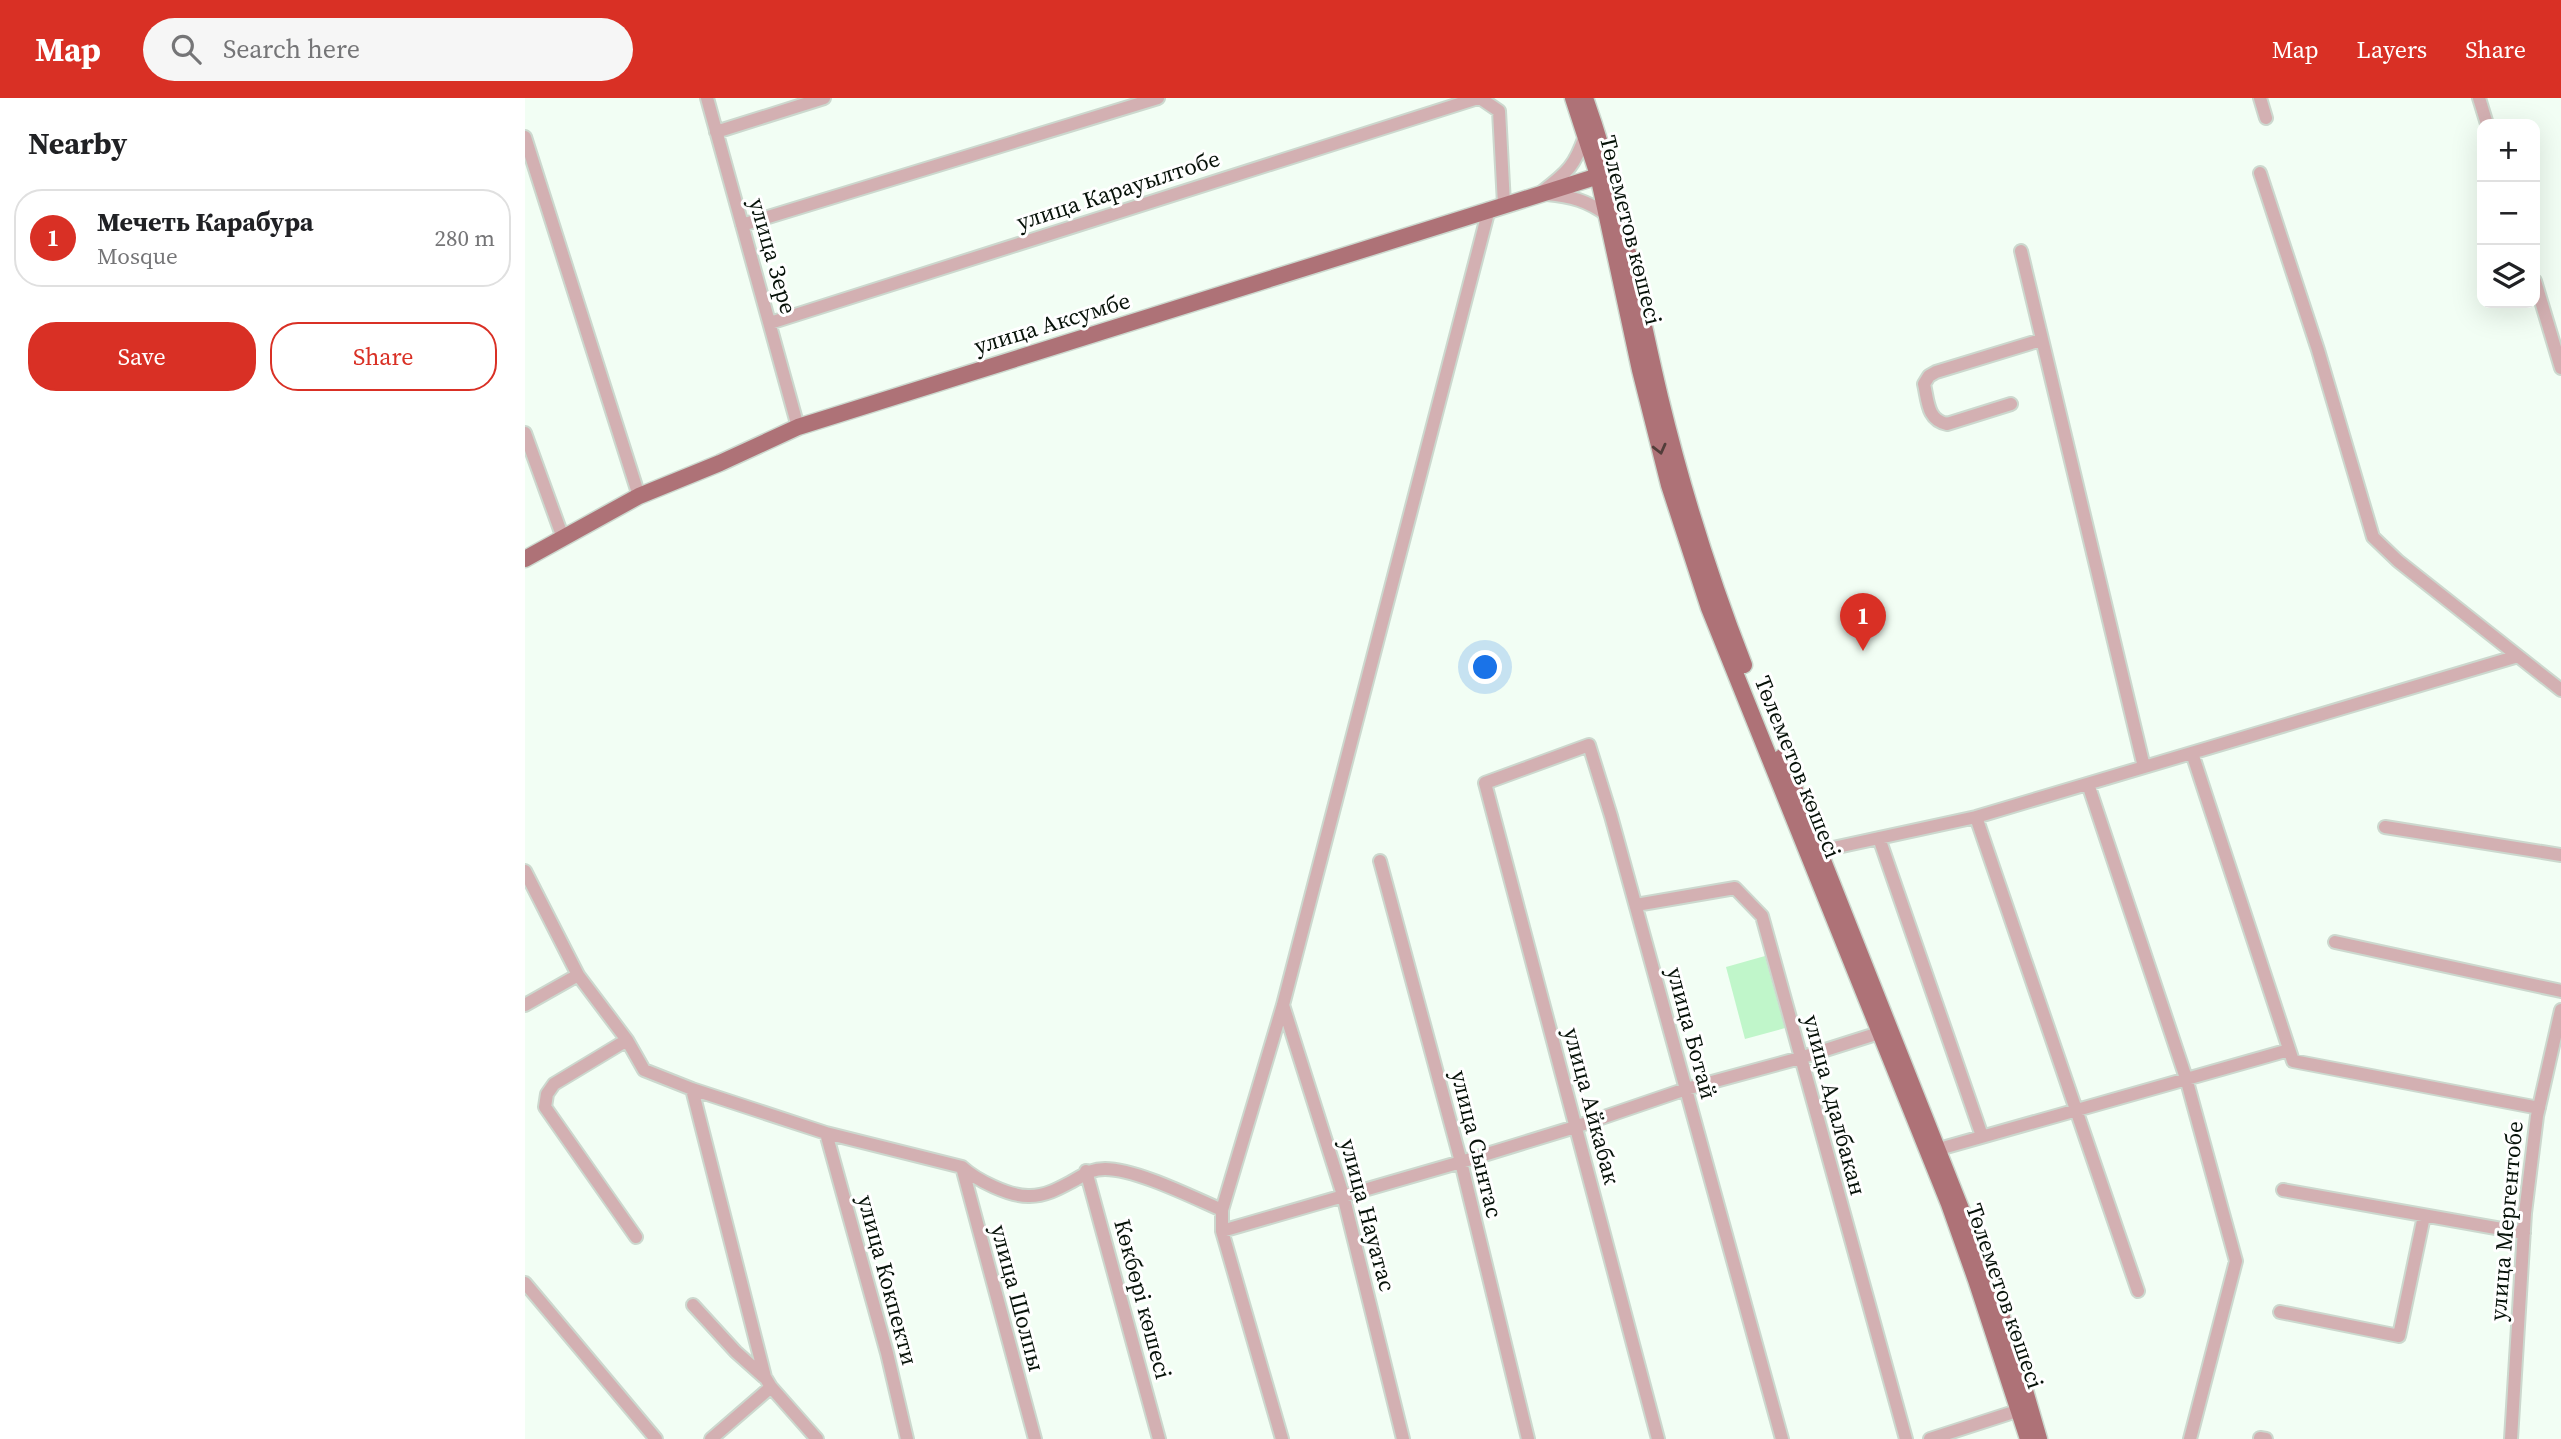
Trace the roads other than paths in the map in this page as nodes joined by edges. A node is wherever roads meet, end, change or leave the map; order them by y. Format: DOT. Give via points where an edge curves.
graph roads {
  1 [pos="707,98"];
  2 [pos="824,98"];
  3 [pos="1158,98"];
  4 [pos="1479,98"];
  5 [pos="1573,98"];
  6 [pos="1585,98"];
  7 [pos="2260,98"];
  8 [pos="2479,98"];
  9 [pos="2266,118"];
  10 [pos="2485,119"];
  11 [pos="716,132"];
  12 [pos="1585,136"];
  13 [pos="525,137"];
  14 [pos="2260,173"];
  15 [pos="1604,174"];
  16 [pos="1540,193"];
  17 [pos="1496,206"];
  18 [pos="1607,215"];
  19 [pos="743,225"];
  20 [pos="2021,251"];
  21 [pos="2540,298"];
  22 [pos="770,323"];
  23 [pos="2041,340"];
  24 [pos="2561,368"];
  25 [pos="2011,404"];
  26 [pos="797,427"];
  27 [pos="525,433"];
  28 [pos="639,496"];
  29 [pos="563,538"];
  30 [pos="525,559"];
  31 [pos="2518,656"];
  32 [pos="2561,690"];
  33 [pos="2192,753"];
  34 [pos="2144,767"];
  35 [pos="1485,783"];
  36 [pos="2088,784"];
  37 [pos="1976,817"];
  38 [pos="2385,827"];
  39 [pos="1879,838"];
  40 [pos="1819,851"];
  41 [pos="2561,855"];
  42 [pos="1380,861"];
  43 [pos="525,871"];
  44 [pos="1636,905"];
  45 [pos="2335,942"];
  46 [pos="578,975"];
  47 [pos="2561,991"];
  48 [pos="525,1005"];
  49 [pos="1283,1006"];
  50 [pos="2561,1010"];
  51 [pos="1879,1033"];
  52 [pos="627,1040"];
  53 [pos="2289,1050"];
  54 [pos="1800,1058"];
  55 [pos="2186,1078"];
  56 [pos="692,1089"];
  57 [pos="1686,1089"];
  58 [pos="1914,1102"];
  59 [pos="2539,1108"];
  60 [pos="2075,1110"];
  61 [pos="1576,1127"];
  62 [pos="826,1133"];
  63 [pos="1982,1136"];
  64 [pos="1939,1149"];
  65 [pos="1461,1162"];
  66 [pos="962,1167"];
  67 [pos="1086,1171"];
  68 [pos="2283,1190"];
  69 [pos="1343,1195"];
  70 [pos="1222,1210"];
  71 [pos="2424,1216"];
  72 [pos="1222,1231"];
  73 [pos="2524,1233"];
  74 [pos="636,1237"];
  75 [pos="525,1283"];
  76 [pos="2138,1291"];
  77 [pos="692,1306"];
  78 [pos="2280,1312"];
  79 [pos="768,1382"];
  80 [pos="2020,1410"];
  81 [pos="653,1436"];
  82 [pos="711,1439"];
  83 [pos="817,1439"];
  84 [pos="907,1439"];
  85 [pos="1034,1439"];
  86 [pos="1159,1439"];
  87 [pos="1282,1439"];
  88 [pos="1403,1439"];
  89 [pos="1528,1439"];
  90 [pos="1658,1439"];
  91 [pos="1782,1439"];
  92 [pos="1906,1439"];
  93 [pos="1930,1439"];
  94 [pos="2028,1439"];
  95 [pos="2039,1439"];
  96 [pos="2190,1439"];
  97 [pos="2511,1439"];
  1 -- 11 [label="street, улица Зере"];
  2 -- 11 [label="street"];
  3 -- 19 [label="street"];
  4 -- 17 [label="street, улица Карауылтобе" via="1499,111"];
  4 -- 22 [label="street, улица Карауылтобе"];
  5 -- 12 [label="main road, Төлеметов көшесі"];
  6 -- 15 [label="main road, Төлеметов көшесі"];
  7 -- 9 [label="street"];
  8 -- 10 [label="street"];
  11 -- 19 [label="street, улица Зере"];
  12 -- 15 [label="main road, Төлеметов көшесі"];
  12 -- 16 [label="street" via="1569,170"];
  13 -- 28 [label="street"];
  14 -- 31 [label="street" via="2374,537 2397,561"];
  15 -- 16 [label="main road, улица Аксумбе"];
  15 -- 18 [label="main road, Төлеметов көшесі"];
  15 -- 40 [label="main road, Төлеметов көшесі" via="1696,529 1720,603"];
  16 -- 17 [label="main road, улица Аксумбе"];
  16 -- 18 [label="street" via="1577,198"];
  17 -- 26 [label="main road, улица Аксумбе"];
  17 -- 49 [label="street"];
  18 -- 51 [label="main road, Төлеметов көшесі, one-way" via="1669,485 1709,608"];
  19 -- 22 [label="street, улица Зере"];
  20 -- 23 [label="street"];
  21 -- 24 [label="street"];
  22 -- 26 [label="street, улица Зере"];
  23 -- 25 [label="street" via="1936,372 1924,384 1931,414 1938,422 1947,424"];
  23 -- 34 [label="street"];
  26 -- 28 [label="main road, улица Аксумбе"];
  27 -- 29 [label="street"];
  28 -- 29 [label="main road, улица Аксумбе"];
  29 -- 30 [label="main road, улица Аксумбе"];
  31 -- 32 [label="street"];
  31 -- 33 [label="street"];
  33 -- 34 [label="street"];
  33 -- 53 [label="street"];
  34 -- 36 [label="street"];
  35 -- 44 [label="street, улица Ботай" via="1589,745"];
  35 -- 61 [label="street, улица Айкабак"];
  36 -- 37 [label="street"];
  36 -- 55 [label="street"];
  37 -- 39 [label="street"];
  37 -- 60 [label="street"];
  38 -- 41 [label="street"];
  39 -- 40 [label="street"];
  39 -- 63 [label="street"];
  40 -- 58 [label="main road, Төлеметов көшесі"];
  42 -- 65 [label="street, улица Сынтас"];
  43 -- 46 [label="street"];
  44 -- 54 [label="street, улица Адалбакан" via="1735,888 1762,916"];
  44 -- 57 [label="street, улица Ботай"];
  45 -- 47 [label="street"];
  46 -- 48 [label="street"];
  46 -- 52 [label="street"];
  49 -- 69 [label="street, улица Науатас"];
  49 -- 70 [label="street"];
  50 -- 59 [label="street, улица Мергентобе"];
  51 -- 54 [label="street"];
  51 -- 58 [label="main road, Төлеметов көшесі"];
  52 -- 56 [label="street" via="644,1070"];
  52 -- 74 [label="street" via="554,1084 545,1107"];
  53 -- 55 [label="street"];
  53 -- 59 [label="street" via="2293,1060"];
  54 -- 57 [label="street"];
  54 -- 92 [label="street, улица Адалбакан"];
  55 -- 60 [label="street"];
  55 -- 96 [label="street" via="2236,1261"];
  56 -- 62 [label="street"];
  56 -- 79 [label="street"];
  57 -- 61 [label="street"];
  57 -- 91 [label="street, улица Ботай"];
  58 -- 64 [label="main road, Төлеметов көшесі"];
  58 -- 80 [label="main road, Төлеметов көшесі"];
  59 -- 73 [label="street, улица Мергентобе"];
  60 -- 63 [label="street"];
  60 -- 76 [label="street"];
  61 -- 65 [label="street"];
  61 -- 90 [label="street, улица Айкабак"];
  62 -- 66 [label="street"];
  62 -- 84 [label="street, улица Кокпекти"];
  63 -- 64 [label="street"];
  64 -- 95 [label="main road, Төлеметов көшесі" via="2013,1349"];
  65 -- 69 [label="street"];
  65 -- 89 [label="street, улица Сынтас"];
  66 -- 67 [label="street" via="974,1178 1027,1197 1044,1194"];
  66 -- 85 [label="street, улица Шолпы"];
  67 -- 70 [label="street" via="1106,1169 1164,1185"];
  67 -- 86 [label="street, Көкбөрі көшесі"];
  68 -- 71 [label="street"];
  69 -- 72 [label="street"];
  69 -- 88 [label="street, улица Науатас"];
  70 -- 72 [label="street"];
  71 -- 73 [label="street"];
  71 -- 78 [label="street" via="2399,1336"];
  72 -- 87 [label="street"];
  73 -- 97 [label="street, улица Мергентобе"];
  75 -- 81 [label="street"];
  77 -- 79 [label="street"];
  79 -- 82 [label="street"];
  79 -- 83 [label="street"];
  80 -- 93 [label="street"];
  80 -- 94 [label="main road, Төлеметов көшесі"];
}
